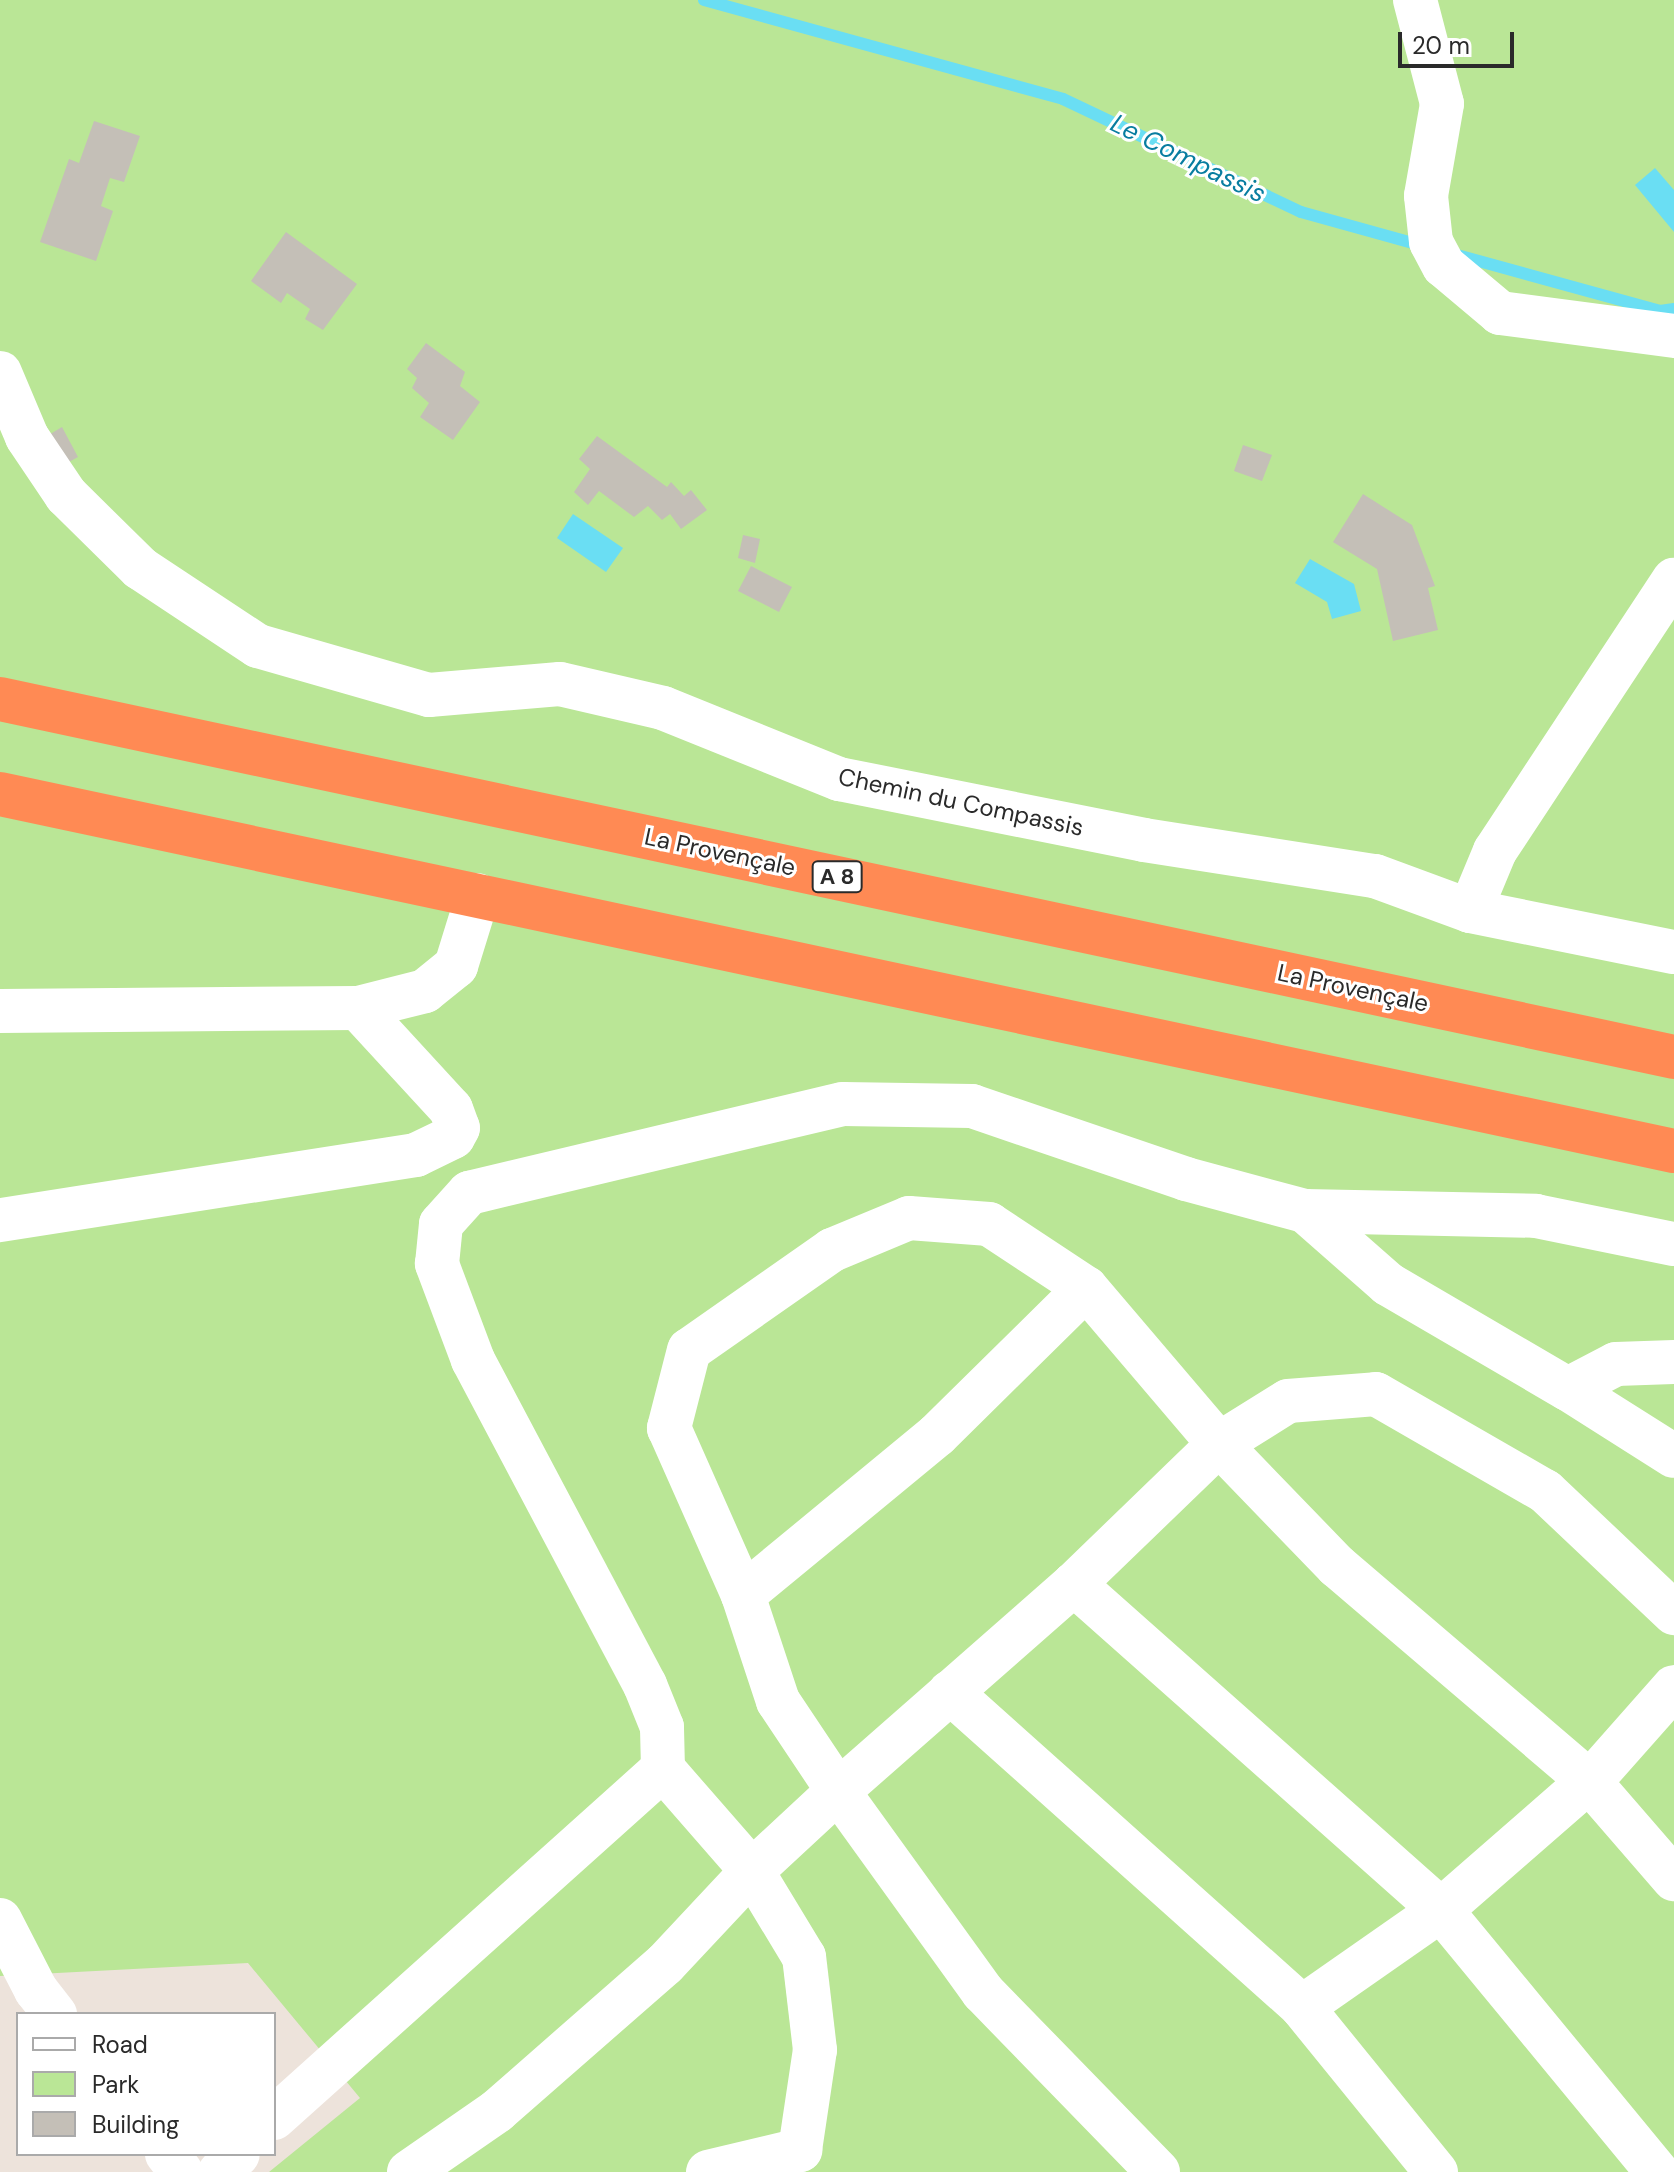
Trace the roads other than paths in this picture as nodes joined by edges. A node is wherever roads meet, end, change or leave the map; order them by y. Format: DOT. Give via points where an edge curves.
graph roads {
  1 [pos="1415,0"];
  2 [pos="1674,336"];
  3 [pos="0,373"];
  4 [pos="1674,580"];
  5 [pos="0,699"];
  6 [pos="0,794"];
  7 [pos="478,895"];
  8 [pos="1470,911"];
  9 [pos="1674,952"];
  10 [pos="358,1008"];
  11 [pos="0,1011"];
  12 [pos="1674,1057"];
  13 [pos="1674,1151"];
  14 [pos="1305,1211"];
  15 [pos="0,1220"];
  16 [pos="1674,1244"];
  17 [pos="1086,1288"];
  18 [pos="1674,1362"];
  19 [pos="1568,1389"];
  20 [pos="1219,1444"];
  21 [pos="1674,1456"];
  22 [pos="1074,1584"];
  23 [pos="743,1595"];
  24 [pos="1674,1613"];
  25 [pos="1674,1687"];
  26 [pos="950,1692"];
  27 [pos="663,1769"];
  28 [pos="1589,1781"];
  29 [pos="838,1791"];
  30 [pos="752,1871"];
  31 [pos="1674,1879"];
  32 [pos="1441,1910"];
  33 [pos="0,1920"];
  34 [pos="1302,2007"];
  35 [pos="53,2012"];
  36 [pos="276,2116"];
  37 [pos="169,2156"];
  38 [pos="236,2156"];
  39 [pos="796,2161"];
  40 [pos="181,2172"];
  41 [pos="220,2172"];
  42 [pos="409,2172"];
  43 [pos="708,2172"];
  44 [pos="1158,2172"];
  45 [pos="1436,2172"];
  46 [pos="1657,2172"];
  1 -- 2 [label="street" via="1442,104 1426,196 1431,242 1444,266 1500,313"];
  3 -- 8 [label="street, Chemin du Compassis" via="27,437 66,495 140,568 258,646 429,695 560,684 663,708 839,779 1144,840 1375,876"];
  4 -- 8 [label="street" via="1495,851"];
  5 -- 12 [label="highway, La Provençale / A 8"];
  6 -- 7 [label="highway"];
  7 -- 10 [label="street" via="456,966 425,991"];
  7 -- 13 [label="highway"];
  8 -- 9 [label="street, Chemin du Compassis"];
  10 -- 11 [label="street"];
  10 -- 15 [label="street" via="457,1117 453,1137 416,1155"];
  14 -- 16 [label="street" via="1536,1216"];
  14 -- 19 [label="street" via="1388,1284"];
  14 -- 27 [label="street" via="1186,1179 972,1106 843,1104 469,1193 441,1224 437,1264 473,1360 645,1685 662,1727"];
  17 -- 20 [label="street"];
  17 -- 23 [label="street" via="937,1435"];
  17 -- 23 [label="street" via="989,1224 909,1218 832,1250 689,1350 669,1428"];
  18 -- 19 [label="street" via="1616,1364"];
  19 -- 21 [label="street"];
  20 -- 22 [label="street"];
  20 -- 24 [label="street" via="1288,1401 1376,1394 1545,1491"];
  20 -- 28 [label="street" via="1337,1566"];
  22 -- 26 [label="street"];
  22 -- 32 [label="street"];
  23 -- 29 [label="street" via="778,1701"];
  25 -- 28 [label="street"];
  26 -- 29 [label="street"];
  26 -- 34 [label="street"];
  27 -- 30 [label="street"];
  27 -- 36 [label="street"];
  28 -- 31 [label="street"];
  28 -- 32 [label="street"];
  29 -- 30 [label="street"];
  29 -- 44 [label="street" via="983,1992"];
  30 -- 39 [label="street" via="804,1957 815,2050"];
  30 -- 42 [label="street" via="653,1974 497,2111"];
  32 -- 34 [label="street"];
  32 -- 46 [label="street"];
  33 -- 35 [label="street" via="36,1990"];
  34 -- 45 [label="street"];
  37 -- 40 [label="street"];
  38 -- 41 [label="street"];
  39 -- 43 [label="street"];
}
